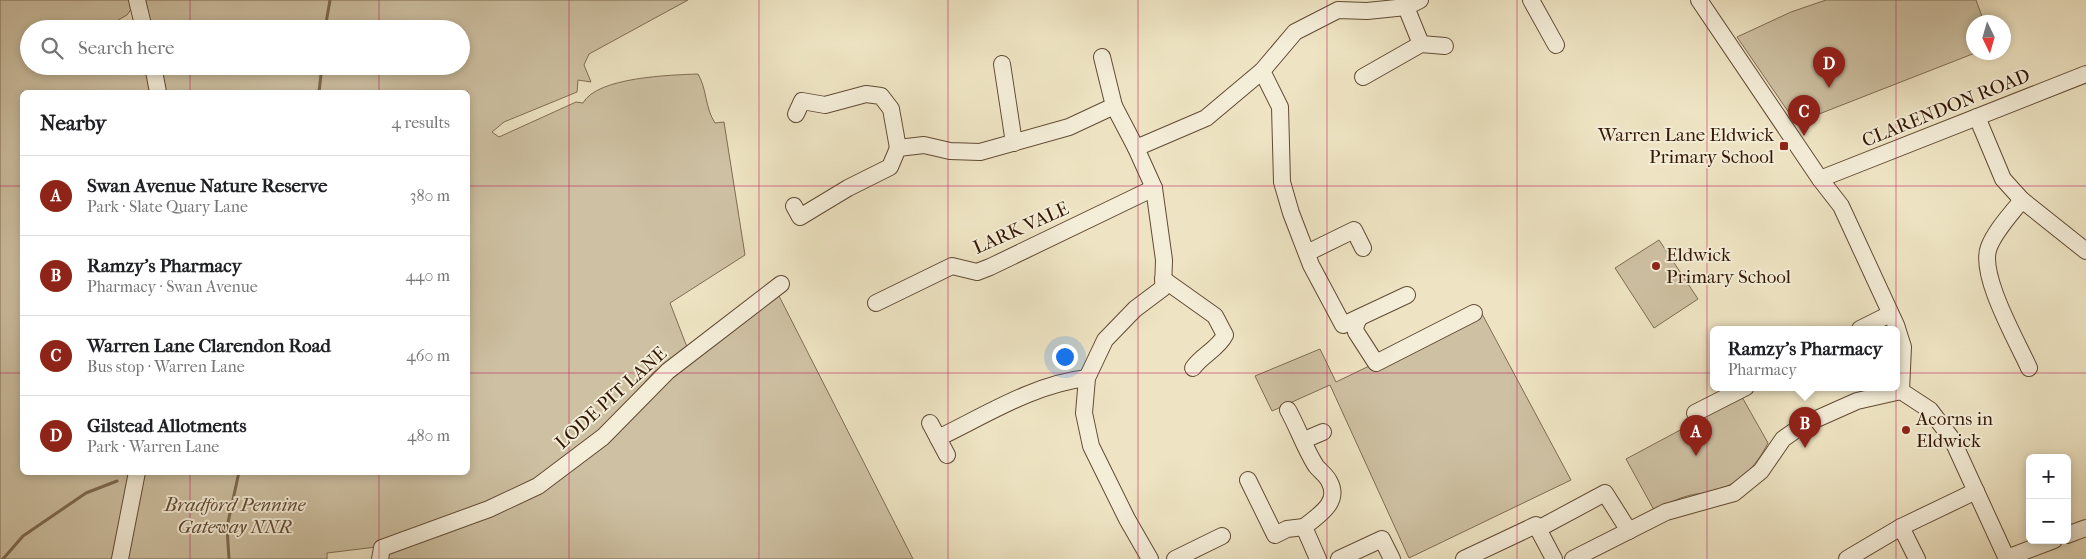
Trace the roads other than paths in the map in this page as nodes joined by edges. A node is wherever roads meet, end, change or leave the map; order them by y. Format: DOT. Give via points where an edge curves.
graph roads {
  1 [pos="137,0"];
  2 [pos="1531,0"];
  3 [pos="1699,0"];
  4 [pos="1413,4"];
  5 [pos="142,20"];
  6 [pos="1421,44"];
  7 [pos="1556,45"];
  8 [pos="1445,46"];
  9 [pos="1102,57"];
  10 [pos="1002,64"];
  11 [pos="1262,71"];
  12 [pos="2086,74"];
  13 [pos="155,75"];
  14 [pos="1363,77"];
  15 [pos="158,90"];
  16 [pos="797,103"];
  17 [pos="1114,106"];
  18 [pos="1977,117"];
  19 [pos="1014,143"];
  20 [pos="898,148"];
  21 [pos="1136,148"];
  22 [pos="1820,179"];
  23 [pos="1154,188"];
  24 [pos="2022,200"];
  25 [pos="794,206"];
  26 [pos="1363,248"];
  27 [pos="2086,250"];
  28 [pos="1306,253"];
  29 [pos="1163,279"];
  30 [pos="781,284"];
  31 [pos="1407,295"];
  32 [pos="876,303"];
  33 [pos="1474,313"];
  34 [pos="1890,314"];
  35 [pos="1359,318"];
  36 [pos="1866,326"];
  37 [pos="1895,326"];
  38 [pos="1900,339"];
  39 [pos="1192,368"];
  40 [pos="2029,368"];
  41 [pos="1087,378"];
  42 [pos="1738,391"];
  43 [pos="1901,391"];
  44 [pos="1288,410"];
  45 [pos="1695,413"];
  46 [pos="930,423"];
  47 [pos="1323,432"];
  48 [pos="938,438"];
  49 [pos="1304,440"];
  50 [pos="947,455"];
  51 [pos="136,475"];
  52 [pos="1248,480"];
  53 [pos="1976,491"];
  54 [pos="1304,527"];
  55 [pos="1901,527"];
  56 [pos="2086,528"];
  57 [pos="1538,529"];
  58 [pos="1629,531"];
  59 [pos="2071,534"];
  60 [pos="1222,536"];
  61 [pos="2044,544"];
  62 [pos="1489,554"];
  63 [pos="120,559"];
  64 [pos="380,559"];
  65 [pos="1150,559"];
  66 [pos="1175,559"];
  67 [pos="1318,559"];
  68 [pos="1339,559"];
  69 [pos="1392,559"];
  70 [pos="1464,559"];
  71 [pos="1554,559"];
  72 [pos="1573,559"];
  73 [pos="1847,559"];
  74 [pos="1918,559"];
  75 [pos="2007,559"];
  1 -- 5 [label="street"];
  2 -- 7 [label="street"];
  3 -- 22 [label="street"];
  4 -- 6 [label="street"];
  4 -- 11 [label="street" via="1367,11 1338,10 1295,32"];
  6 -- 8 [label="street"];
  6 -- 14 [label="street"];
  9 -- 17 [label="street"];
  10 -- 19 [label="street"];
  11 -- 21 [label="street" via="1206,118"];
  11 -- 28 [label="street" via="1280,107 1282,182"];
  12 -- 18 [label="street, CLARENDON ROAD"];
  13 -- 15 [label="street"];
  16 -- 20 [label="street" via="826,105 866,94 881,96 891,109"];
  17 -- 19 [label="street" via="1069,127"];
  17 -- 21 [label="street"];
  18 -- 22 [label="street, CLARENDON ROAD"];
  18 -- 24 [label="street" via="2003,179"];
  19 -- 20 [label="street" via="980,152 950,151 924,145"];
  20 -- 25 [label="street" via="890,167 800,217"];
  21 -- 23 [label="street"];
  22 -- 34 [label="street" via="1841,206"];
  23 -- 29 [label="street" via="1164,260"];
  23 -- 32 [label="street, LARK VALE" via="990,267 976,272 952,266"];
  24 -- 27 [label="street"];
  24 -- 40 [label="street" via="1989,245 1986,257 1989,280"];
  26 -- 28 [label="street" via="1354,230"];
  28 -- 35 [label="street" via="1343,324"];
  29 -- 39 [label="street" via="1214,316 1224,335 1221,344 1201,356"];
  29 -- 41 [label="street" via="1163,288 1135,309 1104,340"];
  30 -- 64 [label="street, LODE PIT LANE" via="668,371 603,437 538,486 489,509 382,548"];
  31 -- 35 [label="street"];
  33 -- 35 [label="street" via="1376,363 1356,332"];
  34 -- 36 [label="street"];
  34 -- 37 [label="street"];
  38 -- 43 [label="street" via="1903,347"];
  41 -- 48 [label="street" via="1041,388"];
  41 -- 65 [label="street" via="1084,413 1091,446"];
  42 -- 45 [label="street"];
  43 -- 53 [label="street" via="1930,410 1952,439"];
  43 -- 58 [label="street" via="1857,400 1804,425 1783,439 1761,471 1739,491 1666,512"];
  44 -- 49 [label="street"];
  46 -- 48 [label="street"];
  47 -- 49 [label="street"];
  48 -- 50 [label="street"];
  49 -- 54 [label="street" via="1316,467 1328,479 1332,499 1327,508"];
  51 -- 63 [label="street"];
  52 -- 54 [label="street" via="1276,535"];
  53 -- 55 [label="street"];
  53 -- 75 [label="street"];
  54 -- 67 [label="street"];
  55 -- 73 [label="street"];
  55 -- 74 [label="street"];
  56 -- 59 [label="street"];
  57 -- 58 [label="street" via="1605,493"];
  57 -- 62 [label="street" via="1536,524"];
  57 -- 71 [label="street"];
  58 -- 72 [label="street"];
  60 -- 66 [label="street"];
  61 -- 75 [label="street"];
  62 -- 70 [label="street"];
  68 -- 69 [label="street" via="1382,539"];
}
